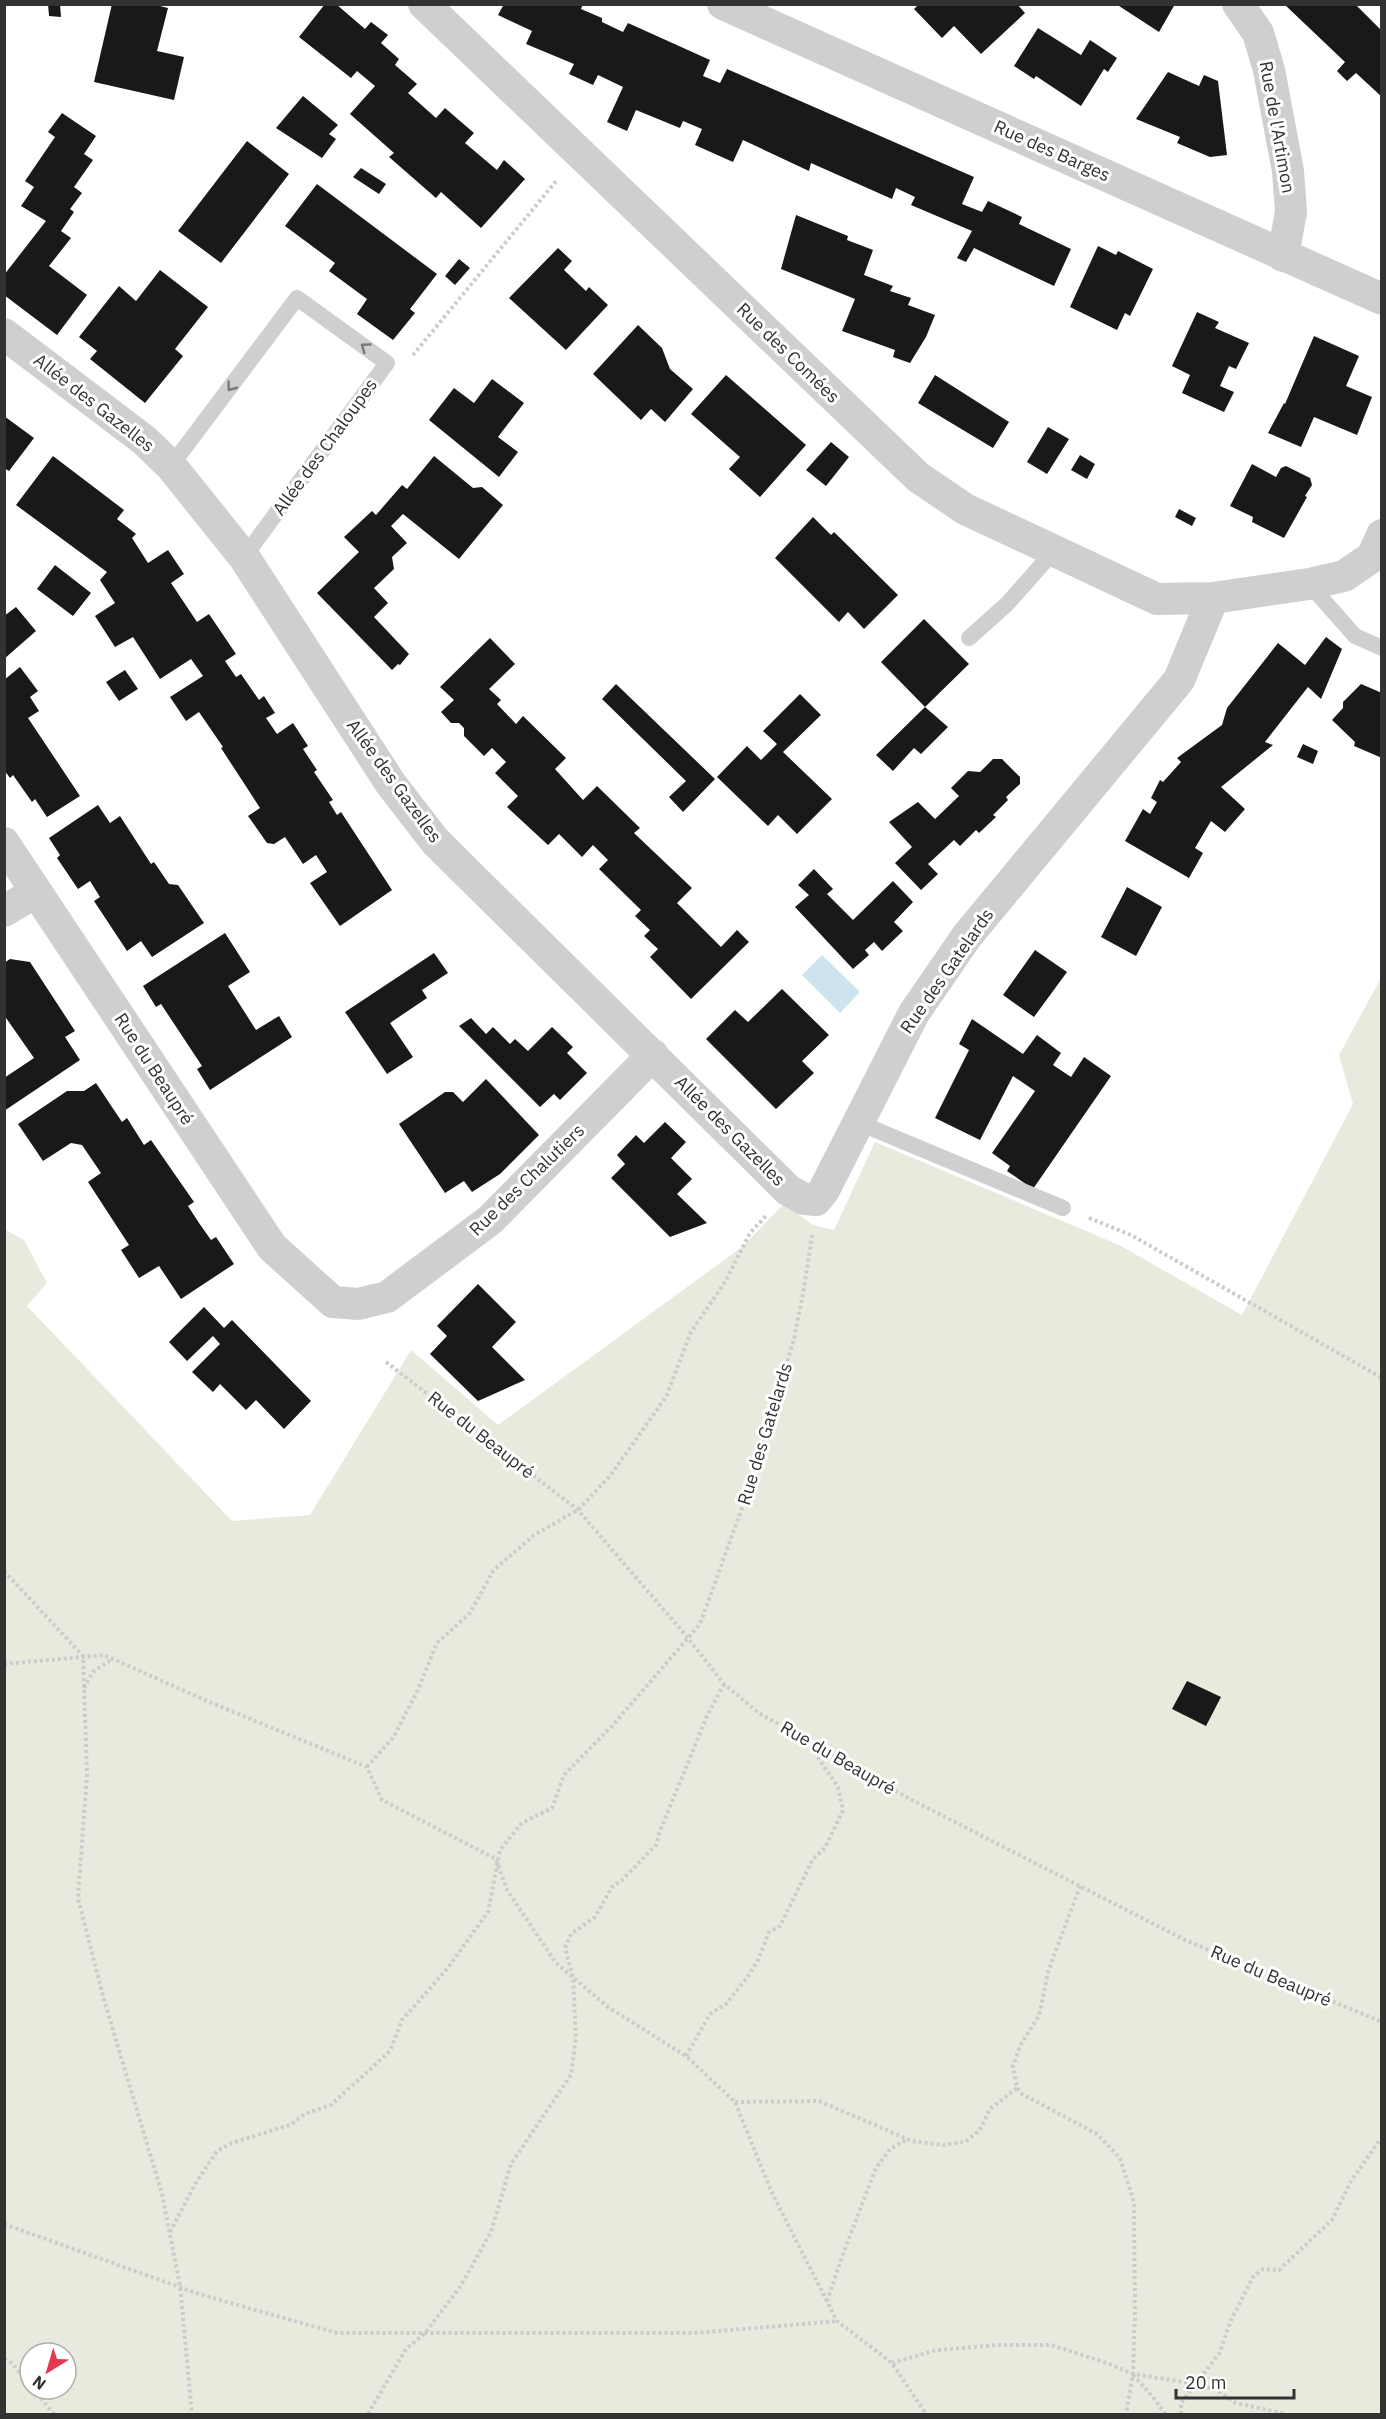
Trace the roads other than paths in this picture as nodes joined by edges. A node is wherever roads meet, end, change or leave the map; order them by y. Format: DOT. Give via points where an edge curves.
graph roads {
  1 [pos="424,4"];
  2 [pos="723,4"];
  3 [pos="1238,4"];
  4 [pos="1283,256"];
  5 [pos="1382,299"];
  6 [pos="4,334"];
  7 [pos="171,466"];
  8 [pos="1382,535"];
  9 [pos="1054,551"];
  10 [pos="243,557"];
  11 [pos="1309,584"];
  12 [pos="1213,598"];
  13 [pos="969,638"];
  14 [pos="1382,648"];
  15 [pos="4,843"];
  16 [pos="36,892"];
  17 [pos="4,911"];
  18 [pos="653,1055"];
  19 [pos="857,1122"];
  20 [pos="816,1200"];
  21 [pos="1063,1208"];
  22 [pos="358,1304"];
  1 -- 9 [label="street, Rue des Comées" via="918,477 965,509"];
  2 -- 4 [label="street, Rue des Barges"];
  3 -- 4 [label="street, Rue de l'Artimon" via="1258,33 1286,160 1291,213"];
  4 -- 5 [label="street, Rue des Barges"];
  6 -- 7 [label="street, Allée des Gazelles" via="144,440"];
  7 -- 10 [label="street, Allée des Gazelles"];
  10 -- 7 [label="lane, Allée des Chaloupes, one-way" via="387,363 297,298"];
  8 -- 11 [label="street" via="1372,557 1344,576"];
  9 -- 12 [label="street, Rue des Comées" via="1157,599"];
  9 -- 13 [label="lane"];
  10 -- 18 [label="street, Allée des Gazelles" via="391,784 435,841"];
  11 -- 12 [label="street"];
  11 -- 14 [label="lane" via="1355,636"];
  12 -- 19 [label="street, Rue des Gatelards" via="1179,680 967,936 914,1013"];
  15 -- 16 [label="street, Rue du Beaupré"];
  16 -- 17 [label="street"];
  16 -- 22 [label="street, Rue du Beaupré" via="272,1247 333,1302"];
  18 -- 20 [label="street, Allée des Gazelles" via="788,1190 804,1199"];
  18 -- 22 [label="street, Rue des Chalutiers" via="490,1220 387,1297"];
  19 -- 20 [label="street, Rue des Gatelards"];
  19 -- 21 [label="lane"];
}
